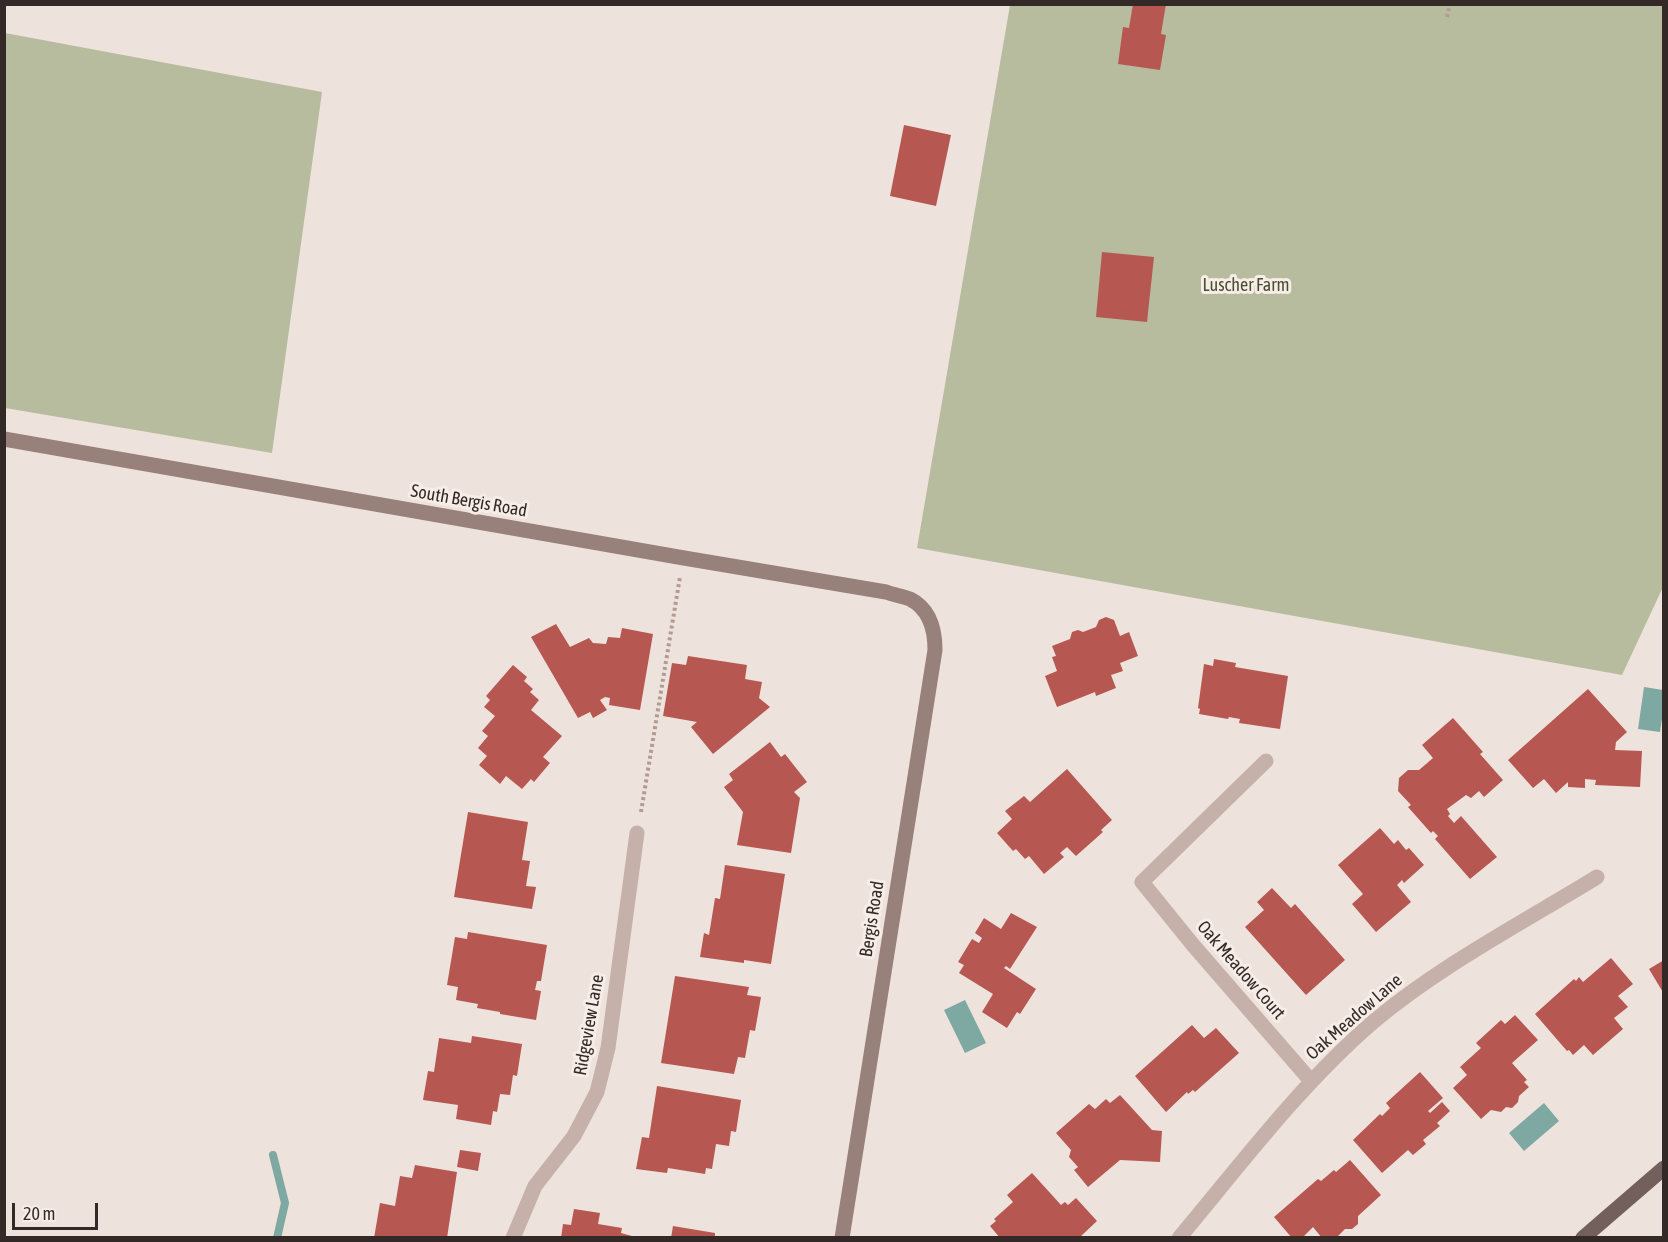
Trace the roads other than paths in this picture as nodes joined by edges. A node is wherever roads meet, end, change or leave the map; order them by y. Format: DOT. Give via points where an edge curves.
graph roads {
  1 [pos="4,440"];
  2 [pos="923,609"];
  3 [pos="1266,760"];
  4 [pos="637,833"];
  5 [pos="1597,877"];
  6 [pos="1311,1081"];
  7 [pos="1664,1168"];
  8 [pos="513,1238"];
  9 [pos="842,1238"];
  10 [pos="1179,1238"];
  11 [pos="1583,1238"];
  1 -- 2 [label="street, South Bergis Road" via="886,592 913,601"];
  2 -- 9 [label="street, Bergis Road" via="933,631 935,650"];
  3 -- 6 [label="street, Oak Meadow Court" via="1142,882"];
  4 -- 8 [label="street, Ridgeview Lane" via="608,1048 597,1092 574,1136 535,1186"];
  5 -- 6 [label="street, Oak Meadow Lane" via="1425,982 1373,1023"];
  6 -- 10 [label="street, Oak Meadow Lane"];
  7 -- 11 [label="main road"];
}
